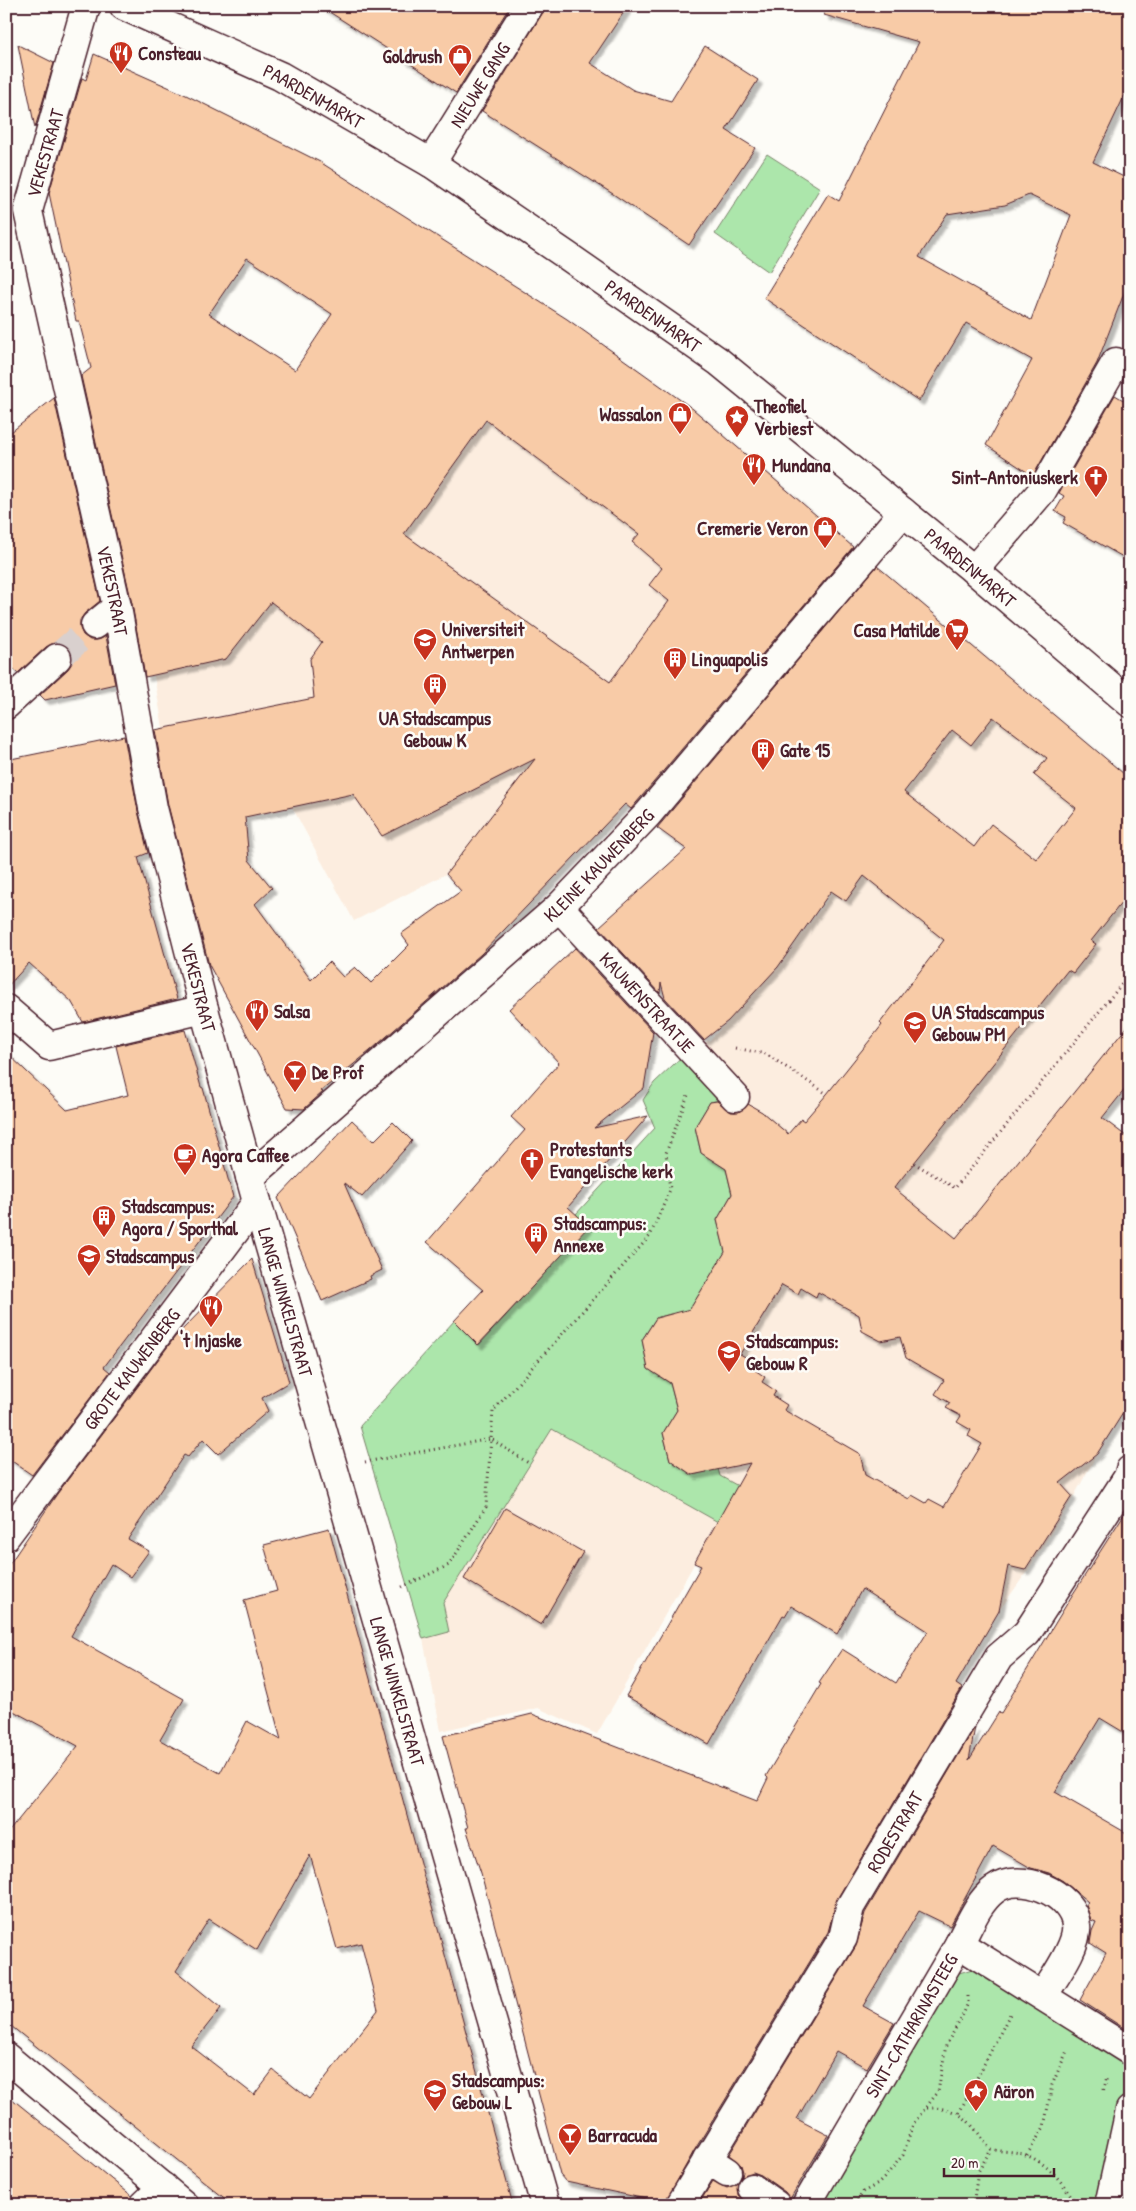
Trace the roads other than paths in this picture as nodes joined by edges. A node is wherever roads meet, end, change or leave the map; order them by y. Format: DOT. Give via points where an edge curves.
graph roads {
  1 [pos="86,6"];
  2 [pos="124,6"];
  3 [pos="530,6"];
  4 [pos="431,163"];
  5 [pos="1116,362"];
  6 [pos="903,512"];
  7 [pos="974,570"];
  8 [pos="117,607"];
  9 [pos="95,625"];
  10 [pos="57,658"];
  11 [pos="1130,704"];
  12 [pos="6,705"];
  13 [pos="559,907"];
  14 [pos="6,1009"];
  15 [pos="204,1010"];
  16 [pos="735,1097"];
  17 [pos="254,1190"];
  18 [pos="1130,1470"];
  19 [pos="6,1536"];
  20 [pos="959,1944"];
  21 [pos="1043,1996"];
  22 [pos="1130,2051"];
  23 [pos="6,2058"];
  24 [pos="1130,2110"];
  25 [pos="752,2188"];
  26 [pos="154,2196"];
  27 [pos="184,2205"];
  28 [pos="545,2205"];
  29 [pos="680,2205"];
  30 [pos="776,2205"];
  31 [pos="806,2205"];
  32 [pos="1109,2205"];
  1 -- 8 [label="street, VEKESTRAAT" via="28,211"];
  2 -- 4 [label="street, PAARDENMARKT" via="280,76"];
  3 -- 4 [label="street, NIEUWE GANG"];
  4 -- 6 [label="street, PAARDENMARKT" via="718,361"];
  5 -- 7 [label="street" via="1042,491"];
  6 -- 7 [label="street, PAARDENMARKT"];
  6 -- 13 [label="street, KLEINE KAUWENBERG" via="648,814"];
  7 -- 11 [label="street, PAARDENMARKT"];
  8 -- 9 [label="street"];
  8 -- 15 [label="street, VEKESTRAAT" via="153,808"];
  10 -- 12 [label="street"];
  13 -- 16 [label="street, KAUWENSTRAATJE"];
  13 -- 17 [label="street, KLEINE KAUWENBERG"];
  14 -- 15 [label="street" via="49,1046"];
  15 -- 17 [label="street, VEKESTRAAT"];
  17 -- 19 [label="street, GROTE KAUWENBERG"];
  17 -- 28 [label="street, LANGE WINKELSTRAAT"];
  18 -- 29 [label="street, RODESTRAAT" via="1027,1633 999,1657 850,1907 843,1938 717,2166"];
  20 -- 21 [label="street, SINT-CATHARINASTEEG"];
  20 -- 21 [label="street" via="979,1907 995,1889 1014,1882 1033,1885 1058,1896 1071,1908 1077,1925 1073,1944"];
  20 -- 31 [label="street, SINT-CATHARINASTEEG"];
  21 -- 22 [label="street, SINT-CATHARINASTEEG"];
  23 -- 26 [label="street"];
  24 -- 32 [label="street"];
  25 -- 30 [label="street"];
  26 -- 27 [label="street"];
}
